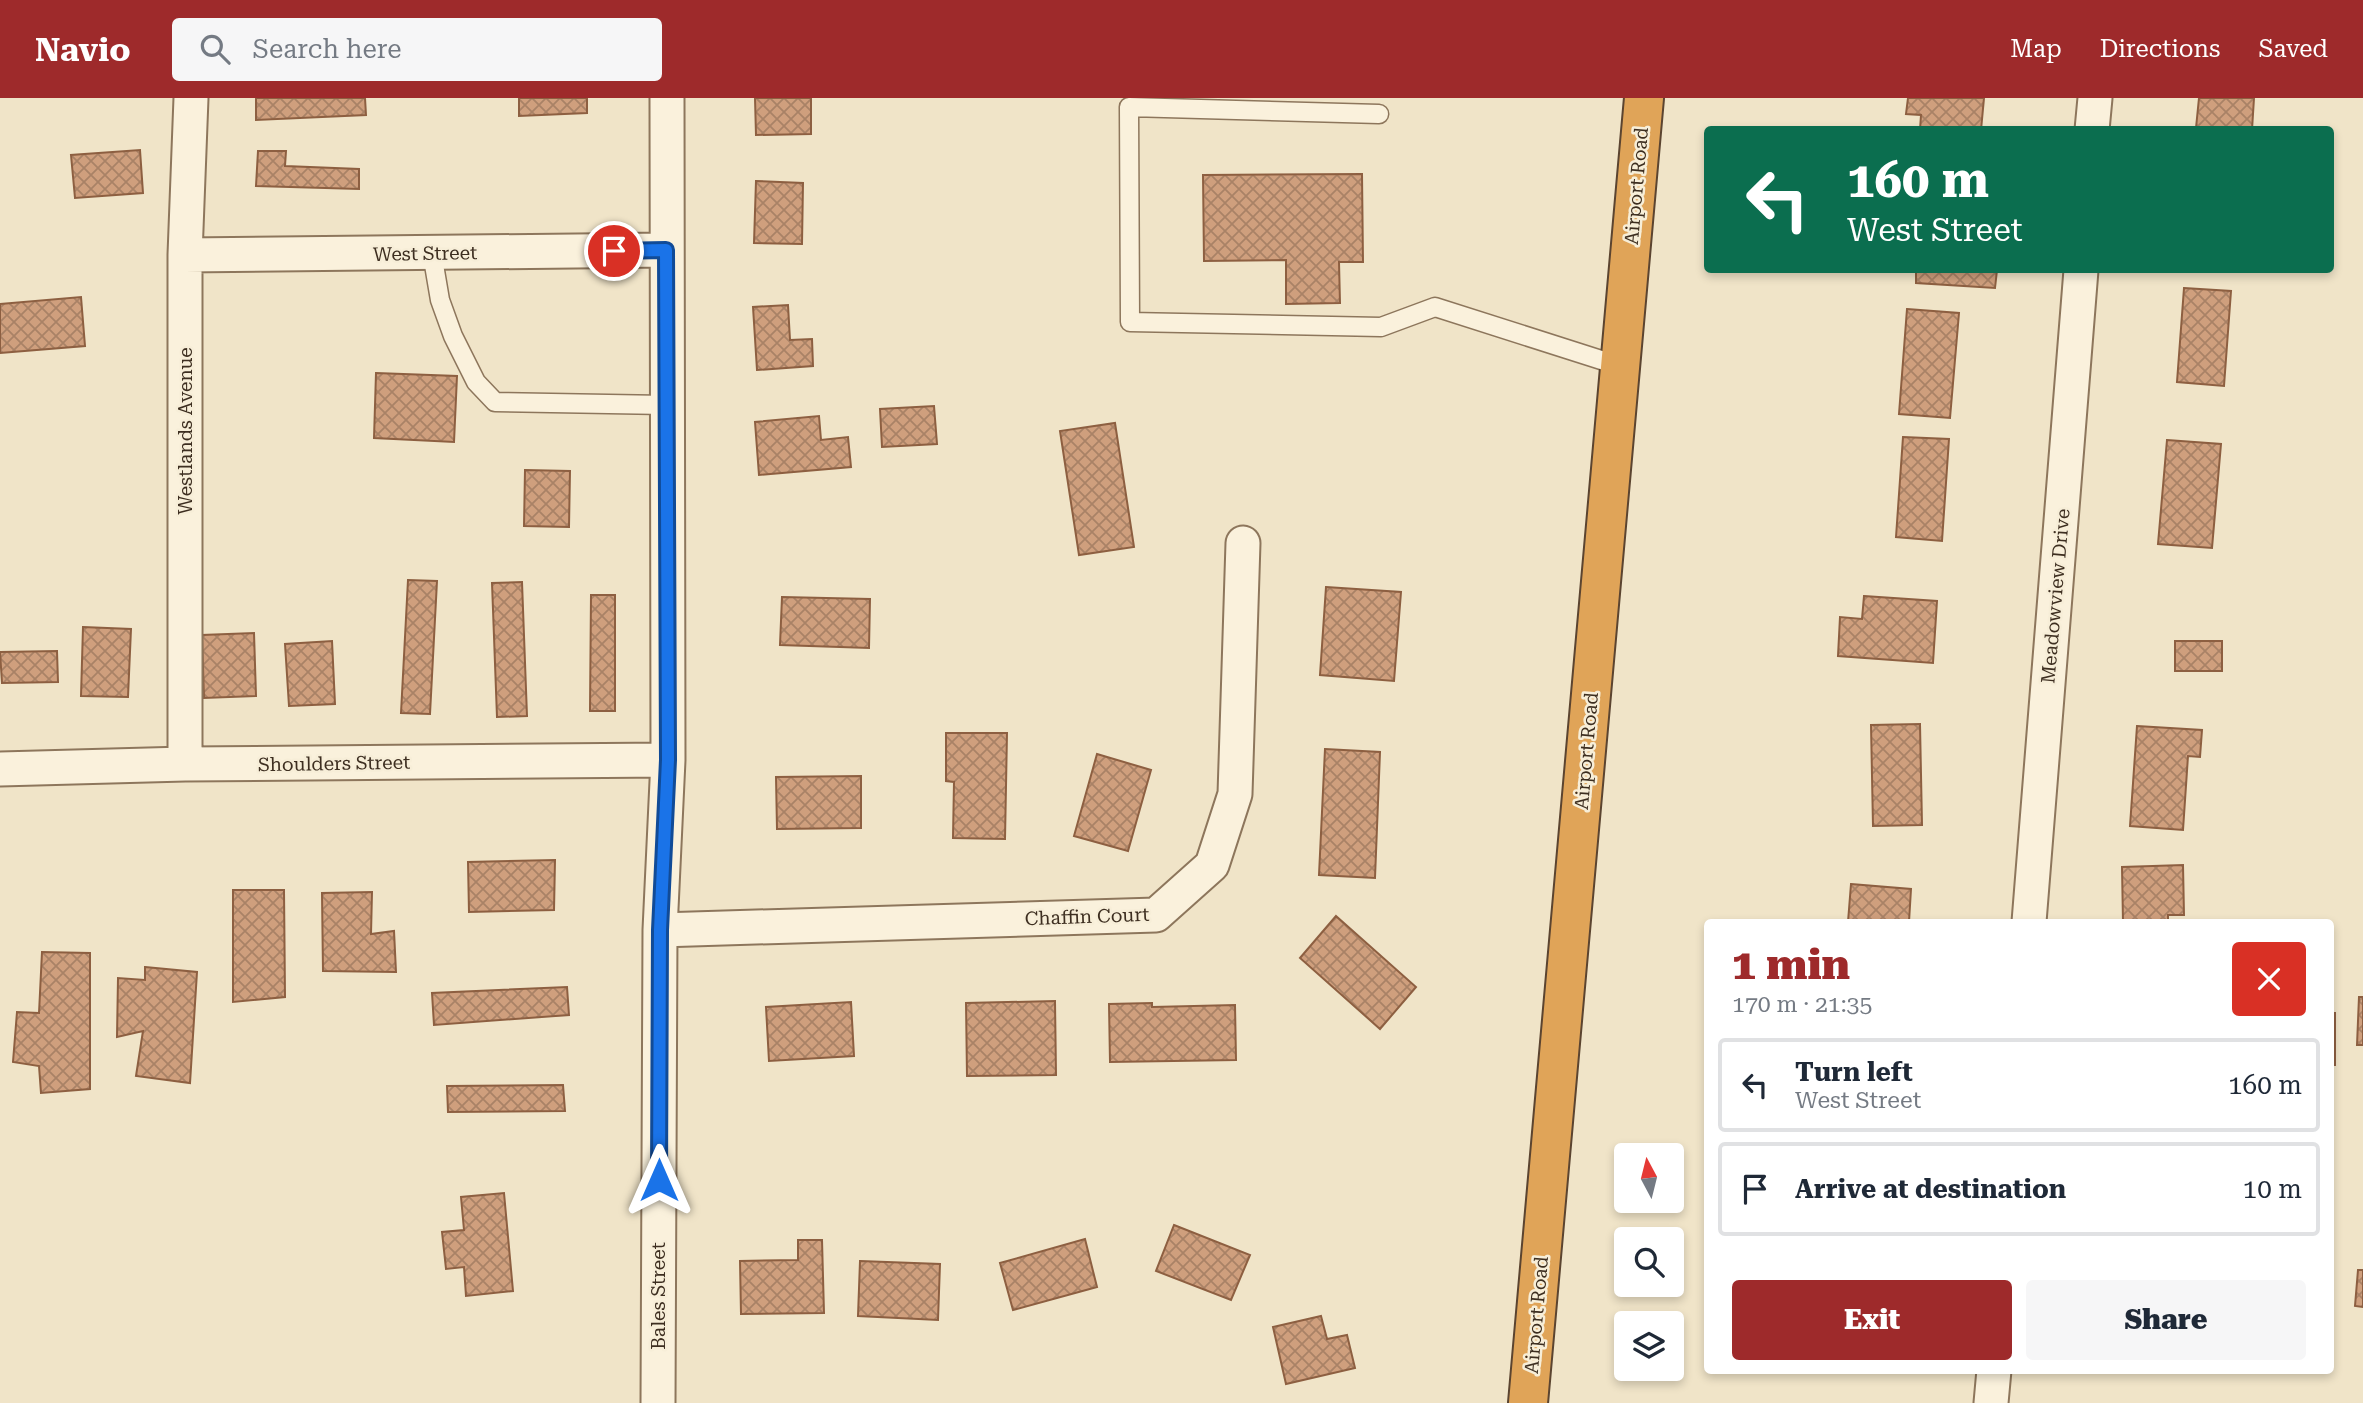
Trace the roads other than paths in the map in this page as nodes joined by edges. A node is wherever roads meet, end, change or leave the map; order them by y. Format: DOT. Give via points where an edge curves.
graph roads {
  1 [pos="191,98"];
  2 [pos="667,98"];
  3 [pos="1644,98"];
  4 [pos="2095,98"];
  5 [pos="1379,114"];
  6 [pos="2092,126"];
  7 [pos="666,250"];
  8 [pos="432,253"];
  9 [pos="185,255"];
  10 [pos="2081,273"];
  11 [pos="1620,366"];
  12 [pos="666,405"];
  13 [pos="1243,543"];
  14 [pos="668,760"];
  15 [pos="185,764"];
  16 [pos="0,769"];
  17 [pos="2029,919"];
  18 [pos="660,930"];
  19 [pos="1994,1374"];
  20 [pos="658,1403"];
  21 [pos="1528,1403"];
  22 [pos="1991,1403"];
  1 -- 9 [label="street, Westlands Avenue"];
  2 -- 7 [label="street, Bales Street"];
  3 -- 11 [label="highway, Airport Road"];
  4 -- 6 [label="street"];
  5 -- 11 [label="lane" via="1129,107 1130,322 1381,327 1435,307"];
  7 -- 8 [label="street, West Street"];
  7 -- 12 [label="street, Bales Street"];
  8 -- 9 [label="street, West Street"];
  8 -- 12 [label="lane" via="440,300 453,336 476,382 495,402"];
  9 -- 15 [label="street, Westlands Avenue"];
  10 -- 17 [label="street, Meadowview Drive"];
  11 -- 21 [label="highway, Airport Road"];
  12 -- 14 [label="street, Bales Street"];
  13 -- 18 [label="street, Chaffin Court" via="1236,794 1212,865 1156,915"];
  14 -- 15 [label="street, Shoulders Street"];
  14 -- 18 [label="street, Bales Street"];
  15 -- 16 [label="street, Shoulders Street"];
  18 -- 20 [label="street, Bales Street"];
  19 -- 22 [label="street"];
}
